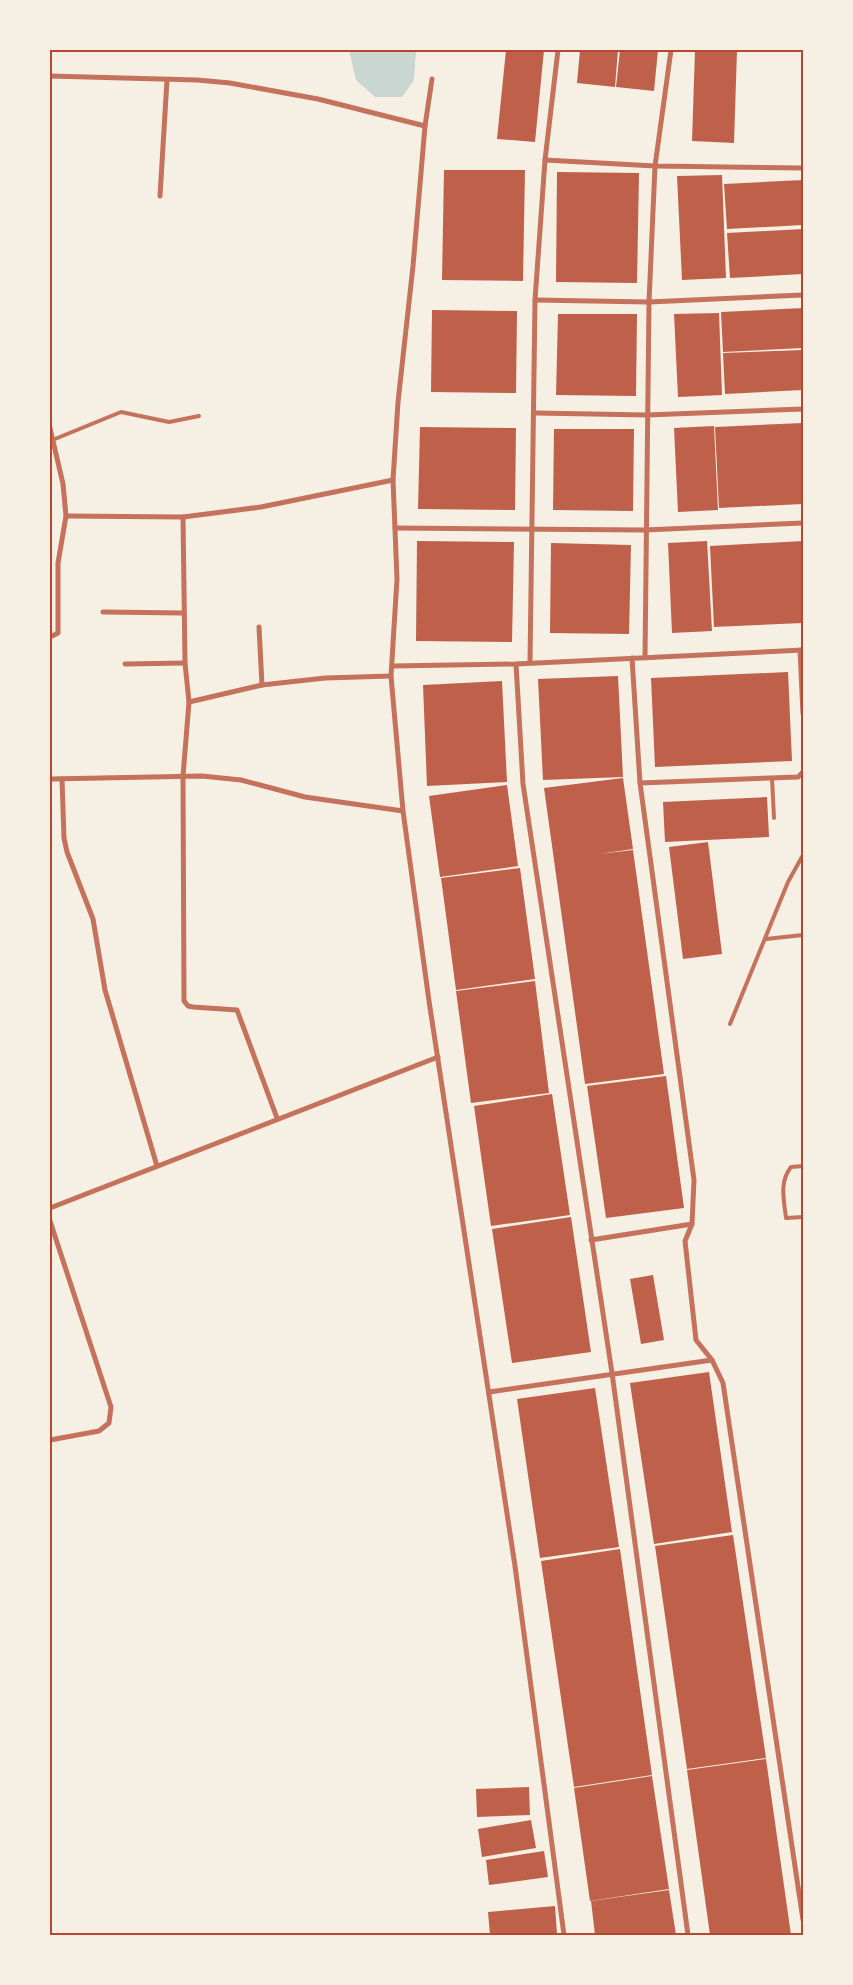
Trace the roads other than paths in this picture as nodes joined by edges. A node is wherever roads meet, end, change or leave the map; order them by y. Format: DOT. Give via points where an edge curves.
graph roads {
  1 [pos="558,50"];
  2 [pos="671,50"];
  3 [pos="50,76"];
  4 [pos="432,79"];
  5 [pos="167,80"];
  6 [pos="425,126"];
  7 [pos="545,160"];
  8 [pos="656,166"];
  9 [pos="803,168"];
  10 [pos="160,196"];
  11 [pos="803,295"];
  12 [pos="535,300"];
  13 [pos="649,302"];
  14 [pos="803,409"];
  15 [pos="535,413"];
  16 [pos="647,414"];
  17 [pos="198,416"];
  18 [pos="50,428"];
  19 [pos="51,440"];
  20 [pos="393,480"];
  21 [pos="66,516"];
  22 [pos="183,517"];
  23 [pos="803,523"];
  24 [pos="395,528"];
  25 [pos="532,530"];
  26 [pos="646,530"];
  27 [pos="103,612"];
  28 [pos="184,613"];
  29 [pos="259,627"];
  30 [pos="50,637"];
  31 [pos="802,650"];
  32 [pos="632,658"];
  33 [pos="645,658"];
  34 [pos="185,663"];
  35 [pos="530,663"];
  36 [pos="125,664"];
  37 [pos="516,664"];
  38 [pos="392,666"];
  39 [pos="392,676"];
  40 [pos="262,685"];
  41 [pos="189,702"];
  42 [pos="803,714"];
  43 [pos="803,772"];
  44 [pos="183,776"];
  45 [pos="772,778"];
  46 [pos="50,779"];
  47 [pos="62,779"];
  48 [pos="640,783"];
  49 [pos="403,811"];
  50 [pos="774,818"];
  51 [pos="803,855"];
  52 [pos="803,935"];
  53 [pos="766,939"];
  54 [pos="730,1024"];
  55 [pos="438,1057"];
  56 [pos="277,1118"];
  57 [pos="157,1166"];
  58 [pos="803,1166"];
  59 [pos="50,1208"];
  60 [pos="803,1217"];
  61 [pos="50,1221"];
  62 [pos="692,1224"];
  63 [pos="590,1240"];
  64 [pos="712,1360"];
  65 [pos="612,1373"];
  66 [pos="489,1392"];
  67 [pos="50,1440"];
  68 [pos="803,1920"];
  69 [pos="564,1935"];
  70 [pos="688,1935"];
  1 -- 7 [label="street"];
  2 -- 8 [label="street"];
  3 -- 5 [label="street"];
  4 -- 6 [label="street"];
  5 -- 6 [label="street" via="197,80 318,99"];
  5 -- 10 [label="street"];
  6 -- 20 [label="street"];
  7 -- 8 [label="street"];
  7 -- 12 [label="street"];
  8 -- 9 [label="street"];
  8 -- 13 [label="street"];
  11 -- 13 [label="street"];
  12 -- 13 [label="street"];
  12 -- 15 [label="street"];
  13 -- 16 [label="street"];
  14 -- 16 [label="street"];
  15 -- 16 [label="street"];
  15 -- 25 [label="street"];
  16 -- 26 [label="street"];
  17 -- 19 [label="lane" via="169,422 121,412"];
  18 -- 19 [label="street"];
  19 -- 21 [label="street" via="63,484"];
  20 -- 22 [label="street" via="261,507"];
  20 -- 24 [label="street"];
  21 -- 22 [label="street"];
  21 -- 30 [label="street" via="58,563 58,633"];
  22 -- 28 [label="street"];
  23 -- 26 [label="street"];
  24 -- 25 [label="street"];
  24 -- 38 [label="street" via="397,579"];
  25 -- 26 [label="street"];
  25 -- 35 [label="street"];
  26 -- 33 [label="street"];
  27 -- 28 [label="street"];
  28 -- 34 [label="street"];
  29 -- 40 [label="street"];
  31 -- 33 [label="street"];
  31 -- 42 [label="street"];
  32 -- 33 [label="street"];
  32 -- 35 [label="street"];
  32 -- 48 [label="street"];
  34 -- 36 [label="street"];
  34 -- 41 [label="street"];
  35 -- 37 [label="street"];
  37 -- 38 [label="street"];
  37 -- 63 [label="street" via="523,784"];
  38 -- 39 [label="street"];
  39 -- 40 [label="street" via="325,678"];
  39 -- 49 [label="street"];
  40 -- 41 [label="street"];
  41 -- 44 [label="street"];
  43 -- 45 [label="street" via="798,776"];
  44 -- 47 [label="street"];
  44 -- 49 [label="street" via="241,780 305,796"];
  44 -- 56 [label="street" via="184,1002 193,1007 237,1010"];
  45 -- 48 [label="street"];
  45 -- 50 [label="lane"];
  46 -- 47 [label="street"];
  47 -- 57 [label="street" via="67,852 93,919 105,990"];
  48 -- 62 [label="street" via="694,1180"];
  49 -- 55 [label="street"];
  51 -- 53 [label="lane" via="788,882"];
  52 -- 53 [label="lane"];
  53 -- 54 [label="lane"];
  55 -- 56 [label="street"];
  55 -- 66 [label="street"];
  56 -- 57 [label="street"];
  57 -- 59 [label="street"];
  58 -- 60 [label="lane" via="791,1167 784,1176 783,1188 786,1218"];
  61 -- 67 [label="street" via="111,1407 109,1423 99,1431"];
  62 -- 63 [label="street"];
  62 -- 64 [label="street" via="685,1241 696,1340"];
  63 -- 65 [label="street"];
  64 -- 65 [label="street"];
  64 -- 68 [label="street" via="723,1383"];
  65 -- 66 [label="street"];
  65 -- 70 [label="street"];
  66 -- 69 [label="street"];
}
